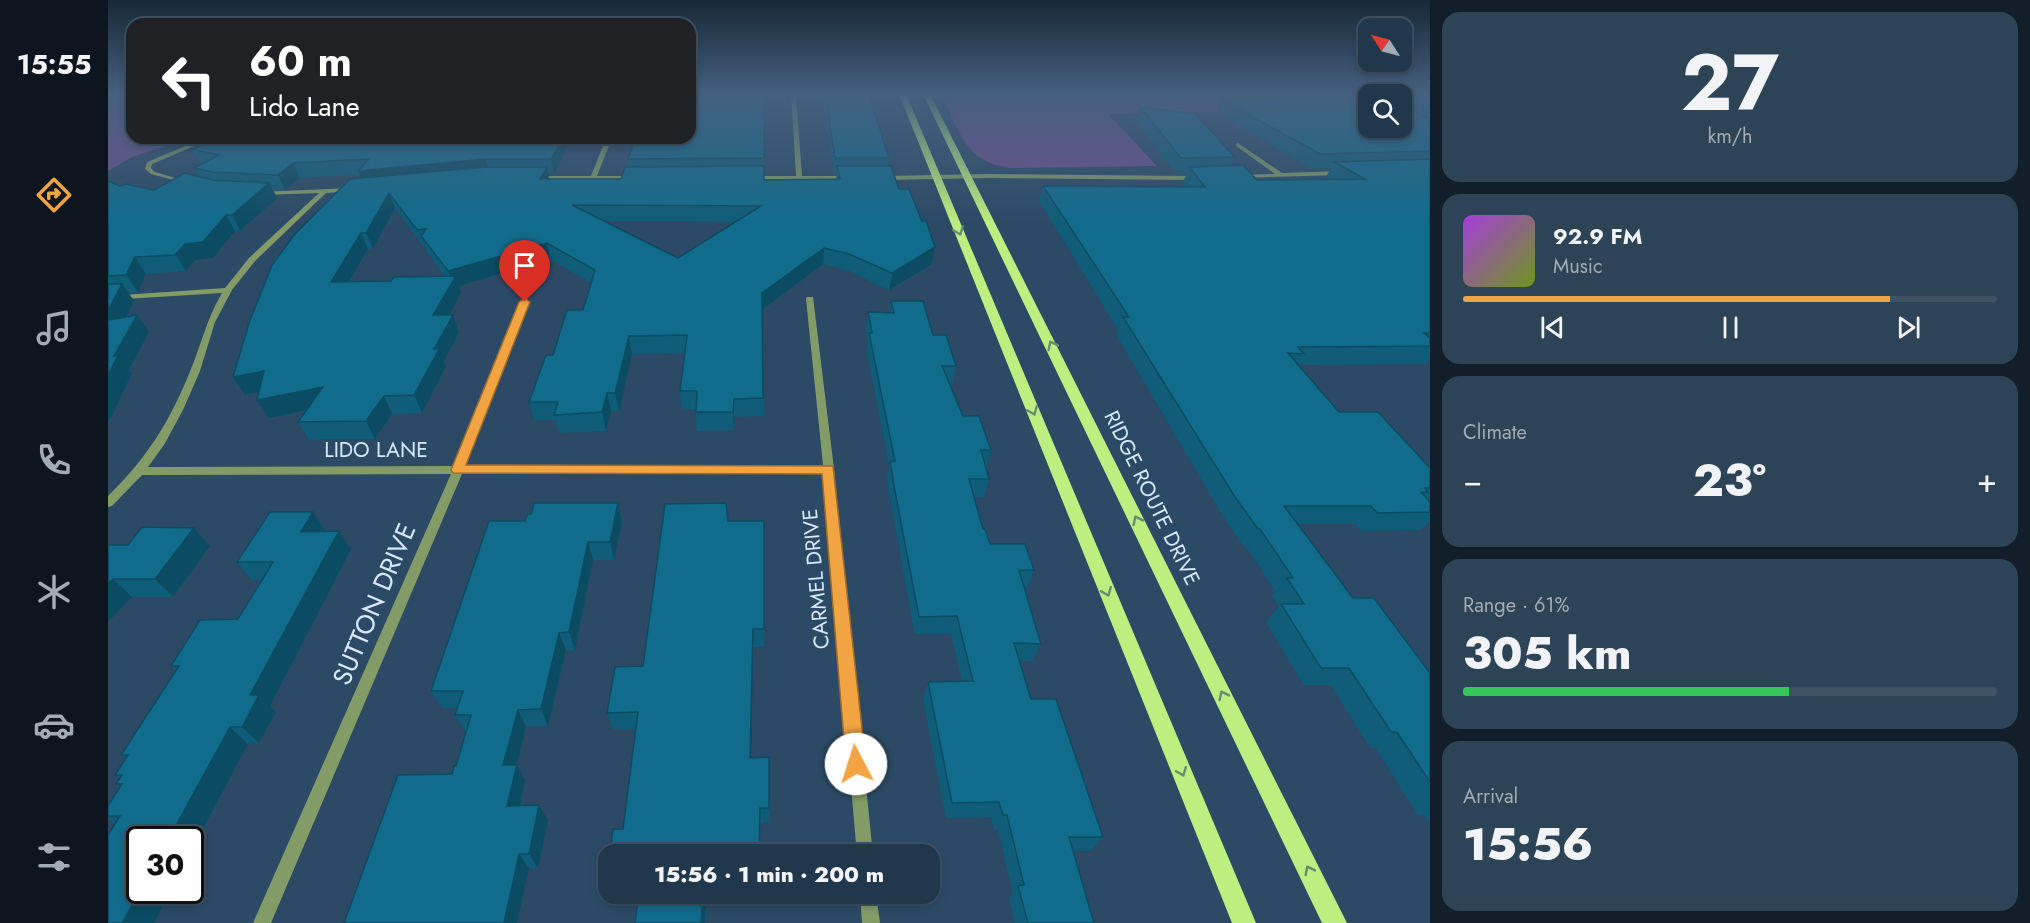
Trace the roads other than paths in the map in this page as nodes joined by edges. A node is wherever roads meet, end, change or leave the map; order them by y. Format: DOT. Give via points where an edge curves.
graph roads {
  1 [pos="796,137"];
  2 [pos="920,137"];
  3 [pos="949,137"];
  4 [pos="195,144"];
  5 [pos="607,144"];
  6 [pos="1238,145"];
  7 [pos="1353,172"];
  8 [pos="968,176"];
  9 [pos="1281,176"];
  10 [pos="937,177"];
  11 [pos="1208,177"];
  12 [pos="1230,177"];
  13 [pos="525,178"];
  14 [pos="593,178"];
  15 [pos="638,178"];
  16 [pos="742,178"];
  17 [pos="799,178"];
  18 [pos="858,178"];
  19 [pos="870,178"];
  20 [pos="192,185"];
  21 [pos="355,190"];
  22 [pos="258,193"];
  23 [pos="323,193"];
  24 [pos="228,290"];
  25 [pos="108,298"];
  26 [pos="810,299"];
  27 [pos="525,302"];
  28 [pos="829,469"];
  29 [pos="458,470"];
  30 [pos="140,471"];
  31 [pos="108,503"];
  32 [pos="864,844"];
  33 [pos="869,904"];
  34 [pos="262,923"];
  35 [pos="871,923"];
  36 [pos="1244,923"];
  37 [pos="1335,923"];
  1 -- 17 [label="street"];
  2 -- 10 [label="main road"];
  3 -- 8 [label="main road, RIDGE ROUTE DRIVE"];
  4 -- 20 [label="street" via="149,163 148,169"];
  5 -- 14 [label="street"];
  6 -- 9 [label="street"];
  7 -- 9 [label="street"];
  8 -- 10 [label="street"];
  8 -- 11 [label="street"];
  37 -- 8 [label="main road, RIDGE ROUTE DRIVE, one-way"];
  9 -- 12 [label="street"];
  10 -- 19 [label="street"];
  10 -- 36 [label="main road, one-way"];
  13 -- 14 [label="street"];
  14 -- 15 [label="street"];
  16 -- 17 [label="street"];
  17 -- 18 [label="street"];
  21 -- 23 [label="street"];
  22 -- 23 [label="street"];
  23 -- 24 [label="street" via="245,268"];
  24 -- 25 [label="street"];
  24 -- 30 [label="street" via="217,308 174,421"];
  26 -- 28 [label="street, CARMEL DRIVE"];
  27 -- 29 [label="street, SUTTON DRIVE"];
  28 -- 29 [label="street, LIDO LANE"];
  28 -- 32 [label="street, CARMEL DRIVE"];
  29 -- 30 [label="street, LIDO LANE"];
  29 -- 34 [label="street, SUTTON DRIVE"];
  30 -- 31 [label="street"];
  33 -- 35 [label="street"];
}
